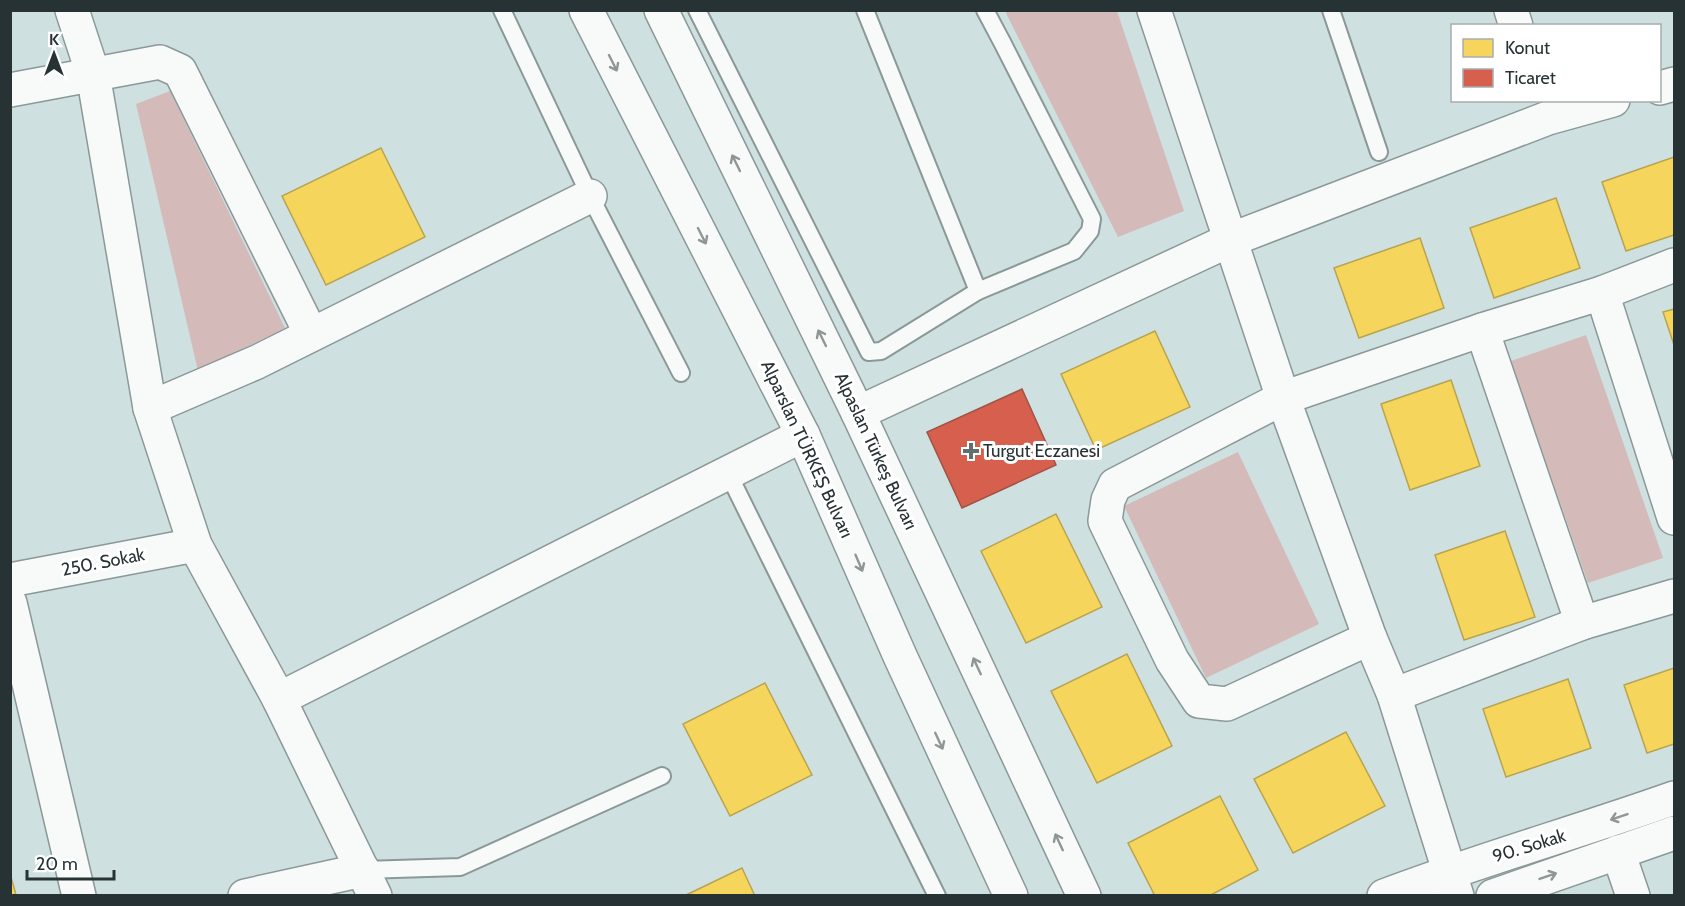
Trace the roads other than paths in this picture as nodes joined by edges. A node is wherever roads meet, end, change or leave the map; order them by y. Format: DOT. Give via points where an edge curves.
graph roads {
  1 [pos="72,10"];
  2 [pos="502,10"];
  3 [pos="586,10"];
  4 [pos="661,10"];
  5 [pos="697,10"];
  6 [pos="865,10"];
  7 [pos="985,10"];
  8 [pos="1154,10"];
  9 [pos="1331,10"];
  10 [pos="93,74"];
  11 [pos="10,90"];
  12 [pos="1598,102"];
  13 [pos="1545,109"];
  14 [pos="1379,152"];
  15 [pos="590,195"];
  16 [pos="1230,240"];
  17 [pos="1674,265"];
  18 [pos="978,291"];
  19 [pos="1602,293"];
  20 [pos="1482,330"];
  21 [pos="311,334"];
  22 [pos="681,373"];
  23 [pos="1283,398"];
  24 [pos="150,408"];
  25 [pos="858,413"];
  26 [pos="803,435"];
  27 [pos="728,473"];
  28 [pos="1674,518"];
  29 [pos="195,544"];
  30 [pos="10,580"];
  31 [pos="1674,596"];
  32 [pos="10,603"];
  33 [pos="1582,623"];
  34 [pos="1370,638"];
  35 [pos="1394,695"];
  36 [pos="279,699"];
  37 [pos="662,776"];
  38 [pos="1674,798"];
  39 [pos="1674,832"];
  40 [pos="1618,852"];
  41 [pos="1453,883"];
  42 [pos="360,884"];
  43 [pos="79,896"];
  44 [pos="245,896"];
  45 [pos="937,896"];
  46 [pos="1011,896"];
  47 [pos="1084,896"];
  48 [pos="1384,896"];
  49 [pos="1493,896"];
  50 [pos="1633,896"];
  1 -- 10 [label="street"];
  2 -- 15 [label="lane"];
  3 -- 26 [label="street, Alparslan TÜRKEŞ Bulvarı, one-way"];
  25 -- 4 [label="street, Alpaslan Türkeş Bulvarı, one-way"];
  5 -- 18 [label="lane" via="869,352 881,351"];
  6 -- 18 [label="lane"];
  7 -- 18 [label="lane" via="1092,219 1090,231 1074,252"];
  8 -- 16 [label="street"];
  9 -- 14 [label="lane"];
  10 -- 11 [label="street"];
  10 -- 21 [label="street" via="160,62 180,71"];
  10 -- 24 [label="street"];
  12 -- 13 [label="street"];
  13 -- 16 [label="street"];
  15 -- 21 [label="street"];
  15 -- 22 [label="lane"];
  16 -- 23 [label="street"];
  16 -- 25 [label="street"];
  17 -- 19 [label="street"];
  19 -- 20 [label="street"];
  19 -- 28 [label="street"];
  20 -- 23 [label="street"];
  20 -- 33 [label="street"];
  21 -- 24 [label="street" via="257,363"];
  23 -- 34 [label="street"];
  23 -- 34 [label="street" via="1115,485 1105,521 1172,660 1199,701 1227,704"];
  24 -- 29 [label="street"];
  47 -- 25 [label="street, Alpaslan Türkeş Bulvarı, one-way"];
  26 -- 27 [label="street"];
  26 -- 46 [label="street, Alparslan TÜRKEŞ Bulvarı, one-way"];
  27 -- 36 [label="street"];
  27 -- 45 [label="lane"];
  29 -- 30 [label="street, 250. Sokak"];
  29 -- 36 [label="street"];
  31 -- 33 [label="street"];
  32 -- 43 [label="street"];
  33 -- 35 [label="street"];
  34 -- 35 [label="street"];
  35 -- 41 [label="street"];
  36 -- 42 [label="street"];
  37 -- 42 [label="lane" via="460,867"];
  38 -- 41 [label="street, 90. Sokak, one-way"];
  39 -- 40 [label="street, 90. Sokak"];
  49 -- 40 [label="street, 90. Sokak, one-way"];
  40 -- 50 [label="street"];
  41 -- 48 [label="street, 90. Sokak"];
  42 -- 44 [label="street"];
}
